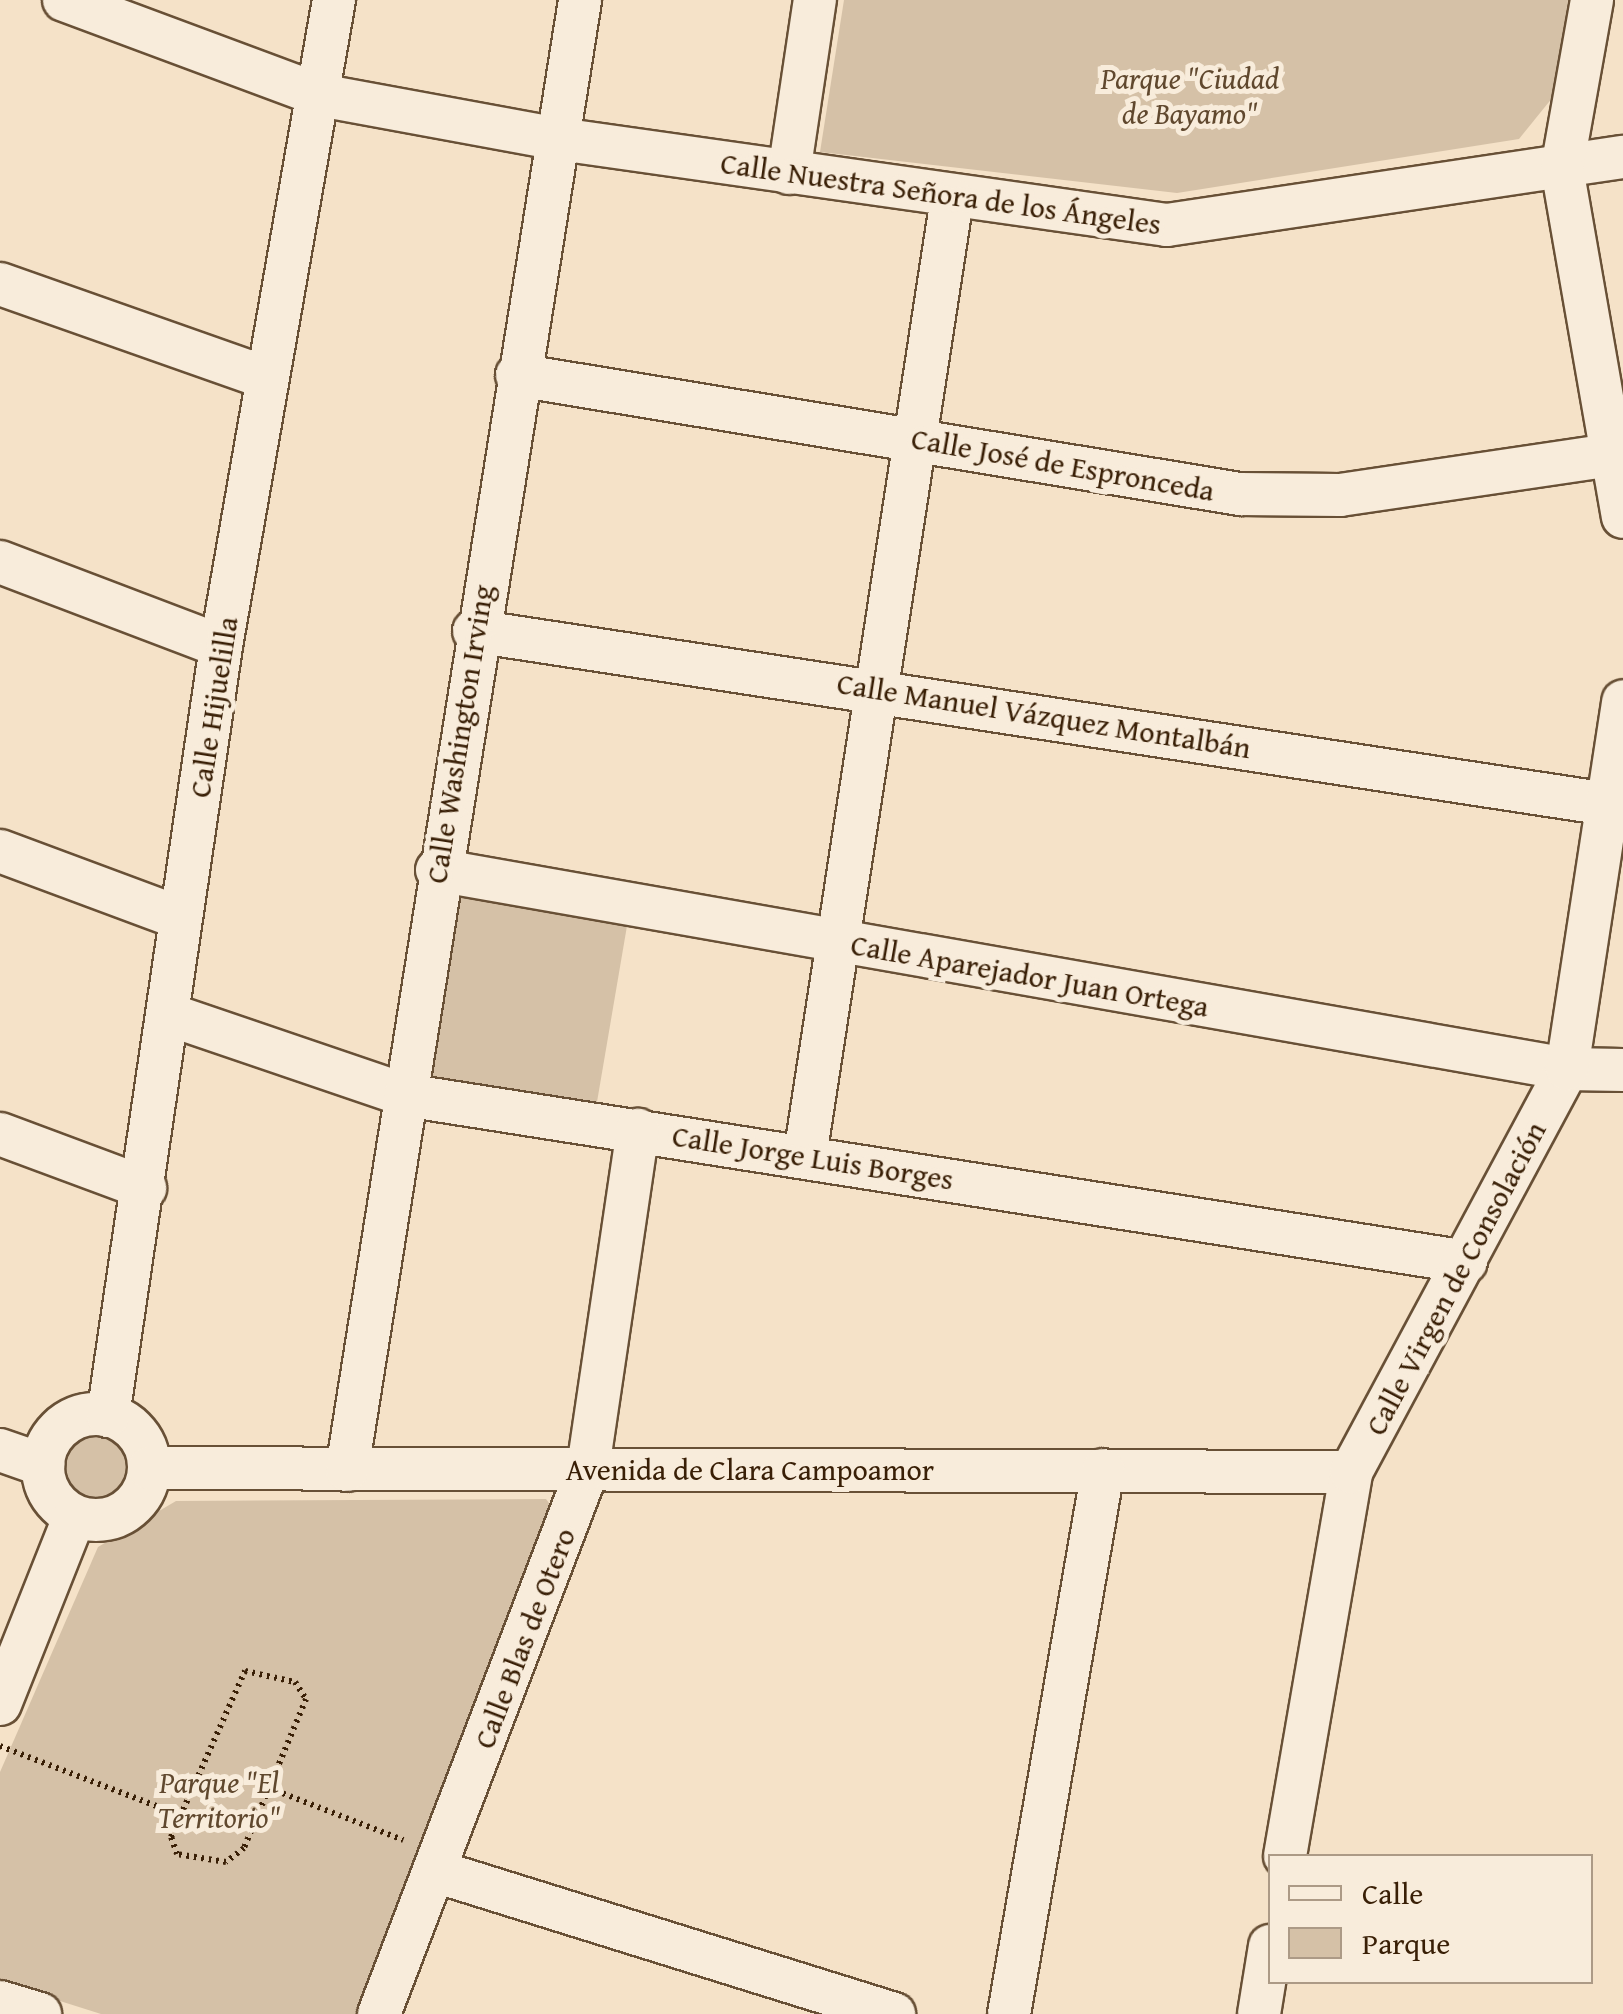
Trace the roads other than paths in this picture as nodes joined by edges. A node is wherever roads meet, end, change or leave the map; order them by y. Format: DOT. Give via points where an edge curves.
graph roads {
  1 [pos="64,0"];
  2 [pos="334,0"];
  3 [pos="580,0"];
  4 [pos="815,0"];
  5 [pos="1592,0"];
  6 [pos="319,94"];
  7 [pos="559,139"];
  8 [pos="1623,157"];
  9 [pos="1562,168"];
  10 [pos="789,174"];
  11 [pos="952,199"];
  12 [pos="0,284"];
  13 [pos="517,375"];
  14 [pos="267,378"];
  15 [pos="912,438"];
  16 [pos="1610,455"];
  17 [pos="1623,518"];
  18 [pos="0,562"];
  19 [pos="474,631"];
  20 [pos="221,646"];
  21 [pos="870,688"];
  22 [pos="1623,700"];
  23 [pos="1614,805"];
  24 [pos="0,852"];
  25 [pos="438,870"];
  26 [pos="180,918"];
  27 [pos="837,942"];
  28 [pos="170,1015"];
  29 [pos="1567,1069"];
  30 [pos="1623,1070"];
  31 [pos="405,1094"];
  32 [pos="638,1130"];
  33 [pos="0,1134"];
  34 [pos="805,1156"];
  35 [pos="145,1188"];
  36 [pos="1466,1262"];
  37 [pos="108,1416"];
  38 [pos="0,1450"];
  39 [pos="42,1465"];
  40 [pos="148,1468"];
  41 [pos="588,1468"];
  42 [pos="348,1470"];
  43 [pos="1103,1470"];
  44 [pos="1351,1472"];
  45 [pos="75,1516"];
  46 [pos="0,1704"];
  47 [pos="1285,1854"];
  48 [pos="438,1863"];
  49 [pos="1268,1960"];
  50 [pos="0,2002"];
  51 [pos="40,2014"];
  52 [pos="380,2014"];
  53 [pos="894,2014"];
  54 [pos="1010,2014"];
  55 [pos="1260,2014"];
  1 -- 6 [label="street, Calle Nuestra Señora de los Ángeles"];
  2 -- 6 [label="street, Calle Hijuelilla"];
  3 -- 7 [label="street, Calle Washington Irving"];
  4 -- 10 [label="street"];
  5 -- 9 [label="street"];
  6 -- 7 [label="street, Calle Nuestra Señora de los Ángeles"];
  6 -- 14 [label="street, Calle Hijuelilla"];
  7 -- 10 [label="street, Calle Nuestra Señora de los Ángeles"];
  7 -- 13 [label="street, Calle Washington Irving"];
  8 -- 9 [label="street, Calle Nuestra Señora de los Ángeles"];
  9 -- 11 [label="street, Calle Nuestra Señora de los Ángeles" via="1204,224"];
  9 -- 16 [label="street"];
  10 -- 11 [label="street, Calle Nuestra Señora de los Ángeles"];
  11 -- 15 [label="street"];
  12 -- 14 [label="street"];
  13 -- 15 [label="street, Calle José de Espronceda"];
  13 -- 19 [label="street, Calle Washington Irving"];
  14 -- 20 [label="street, Calle Hijuelilla"];
  15 -- 16 [label="street, Calle José de Espronceda" via="1240,494 1340,495"];
  15 -- 21 [label="street"];
  16 -- 17 [label="street"];
  18 -- 20 [label="street"];
  19 -- 21 [label="street, Calle Manuel Vázquez Montalbán"];
  19 -- 25 [label="street, Calle Washington Irving"];
  20 -- 26 [label="street, Calle Hijuelilla"];
  21 -- 23 [label="street, Calle Manuel Vázquez Montalbán"];
  21 -- 27 [label="street"];
  22 -- 23 [label="street, Calle Virgen de Consolación"];
  23 -- 29 [label="street, Calle Virgen de Consolación"];
  24 -- 26 [label="street"];
  25 -- 27 [label="street, Calle Aparejador Juan Ortega"];
  25 -- 31 [label="street, Calle Washington Irving"];
  26 -- 28 [label="street, Calle Hijuelilla"];
  27 -- 29 [label="street, Calle Aparejador Juan Ortega"];
  27 -- 34 [label="street"];
  28 -- 31 [label="street, Calle Jorge Luis Borges"];
  28 -- 35 [label="street, Calle Hijuelilla"];
  29 -- 30 [label="street, Calle Aparejador Juan Ortega"];
  29 -- 36 [label="street, Calle Virgen de Consolación"];
  31 -- 32 [label="street, Calle Jorge Luis Borges"];
  31 -- 42 [label="street, Calle Washington Irving"];
  32 -- 34 [label="street, Calle Jorge Luis Borges"];
  32 -- 41 [label="street, Calle Blas de Otero"];
  33 -- 35 [label="street"];
  34 -- 36 [label="street, Calle Jorge Luis Borges"];
  35 -- 37 [label="street, Calle Hijuelilla"];
  36 -- 44 [label="street, Calle Virgen de Consolación"];
  37 -- 39 [label="street" via="64,1425"];
  37 -- 40 [label="street" via="138,1435"];
  38 -- 39 [label="street"];
  39 -- 45 [label="street" via="51,1496"];
  40 -- 42 [label="street, Avenida de Clara Campoamor"];
  40 -- 45 [label="street" via="125,1512"];
  41 -- 42 [label="street, Avenida de Clara Campoamor"];
  41 -- 43 [label="street, Avenida de Clara Campoamor"];
  41 -- 48 [label="street, Calle Blas de Otero"];
  43 -- 44 [label="street, Avenida de Clara Campoamor"];
  43 -- 54 [label="street"];
  44 -- 47 [label="street, Calle Virgen de Consolación"];
  45 -- 46 [label="street"];
  48 -- 52 [label="street, Calle Blas de Otero"];
  48 -- 53 [label="street"];
  49 -- 55 [label="street"];
  50 -- 51 [label="street"];
}
